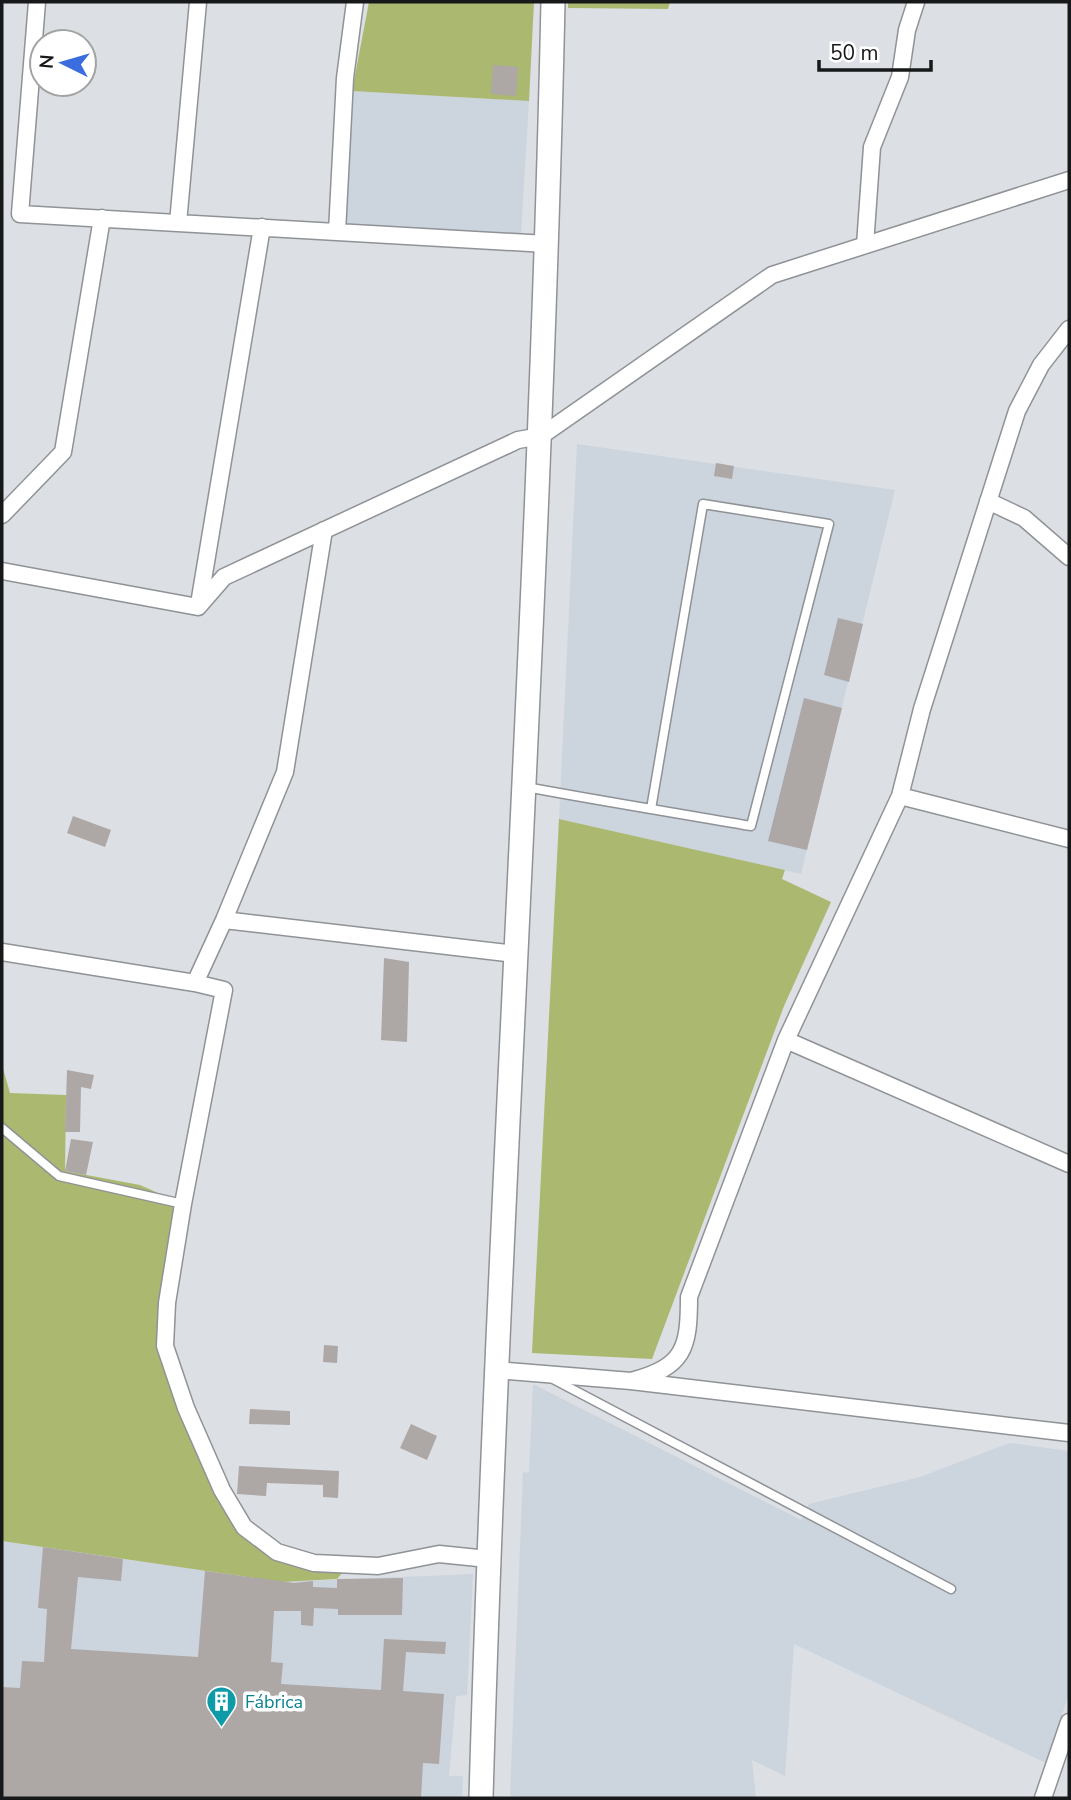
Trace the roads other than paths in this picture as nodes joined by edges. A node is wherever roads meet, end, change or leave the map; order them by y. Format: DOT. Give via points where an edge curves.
graph roads {
  1 [pos="37,2"];
  2 [pos="198,2"];
  3 [pos="355,2"];
  4 [pos="553,2"];
  5 [pos="916,2"];
  6 [pos="1069,180"];
  7 [pos="102,218"];
  8 [pos="178,223"];
  9 [pos="262,227"];
  10 [pos="337,232"];
  11 [pos="547,244"];
  12 [pos="865,245"];
  13 [pos="1069,329"];
  14 [pos="541,436"];
  15 [pos="988,501"];
  16 [pos="2,515"];
  17 [pos="324,530"];
  18 [pos="1069,557"];
  19 [pos="2,571"];
  20 [pos="198,607"];
  21 [pos="523,787"];
  22 [pos="900,796"];
  23 [pos="651,809"];
  24 [pos="1069,839"];
  25 [pos="224,920"];
  26 [pos="2,952"];
  27 [pos="515,954"];
  28 [pos="195,983"];
  29 [pos="786,1040"];
  30 [pos="2,1128"];
  31 [pos="1069,1164"];
  32 [pos="183,1204"];
  33 [pos="495,1370"];
  34 [pos="544,1375"];
  35 [pos="631,1381"];
  36 [pos="1069,1433"];
  37 [pos="488,1559"];
  38 [pos="951,1588"];
  39 [pos="1069,1722"];
  40 [pos="481,1798"];
  41 [pos="1043,1798"];
  1 -- 7 [label="street" via="20,214"];
  2 -- 8 [label="street"];
  3 -- 10 [label="street" via="345,78"];
  4 -- 11 [label="street"];
  5 -- 12 [label="street" via="900,76 873,147"];
  6 -- 12 [label="street"];
  7 -- 8 [label="street"];
  7 -- 16 [label="street" via="63,452"];
  8 -- 9 [label="street"];
  9 -- 10 [label="street"];
  9 -- 20 [label="street"];
  10 -- 11 [label="street"];
  11 -- 14 [label="street"];
  12 -- 14 [label="street" via="772,275"];
  13 -- 15 [label="street" via="1041,365 1017,411"];
  14 -- 17 [label="street" via="518,440"];
  14 -- 21 [label="street"];
  15 -- 18 [label="street" via="1024,518"];
  15 -- 22 [label="street" via="922,709"];
  17 -- 20 [label="street" via="224,577"];
  17 -- 25 [label="street" via="285,772"];
  19 -- 20 [label="street"];
  21 -- 23 [label="lane"];
  21 -- 27 [label="street"];
  22 -- 24 [label="street"];
  22 -- 29 [label="street"];
  23 -- 23 [label="lane" via="751,826 829,524 703,504"];
  25 -- 27 [label="street"];
  25 -- 28 [label="street"];
  26 -- 28 [label="street"];
  27 -- 33 [label="street"];
  28 -- 32 [label="street" via="224,990"];
  29 -- 31 [label="street"];
  29 -- 35 [label="street" via="689,1297 689,1331 679,1357 658,1374"];
  30 -- 32 [label="lane" via="59,1175"];
  32 -- 37 [label="street" via="165,1346 186,1408 222,1490 244,1527 277,1552 314,1563 378,1566 439,1554"];
  33 -- 34 [label="street"];
  33 -- 37 [label="street"];
  34 -- 35 [label="street"];
  34 -- 38 [label="lane"];
  35 -- 36 [label="street"];
  37 -- 40 [label="street"];
  39 -- 41 [label="street"];
}
